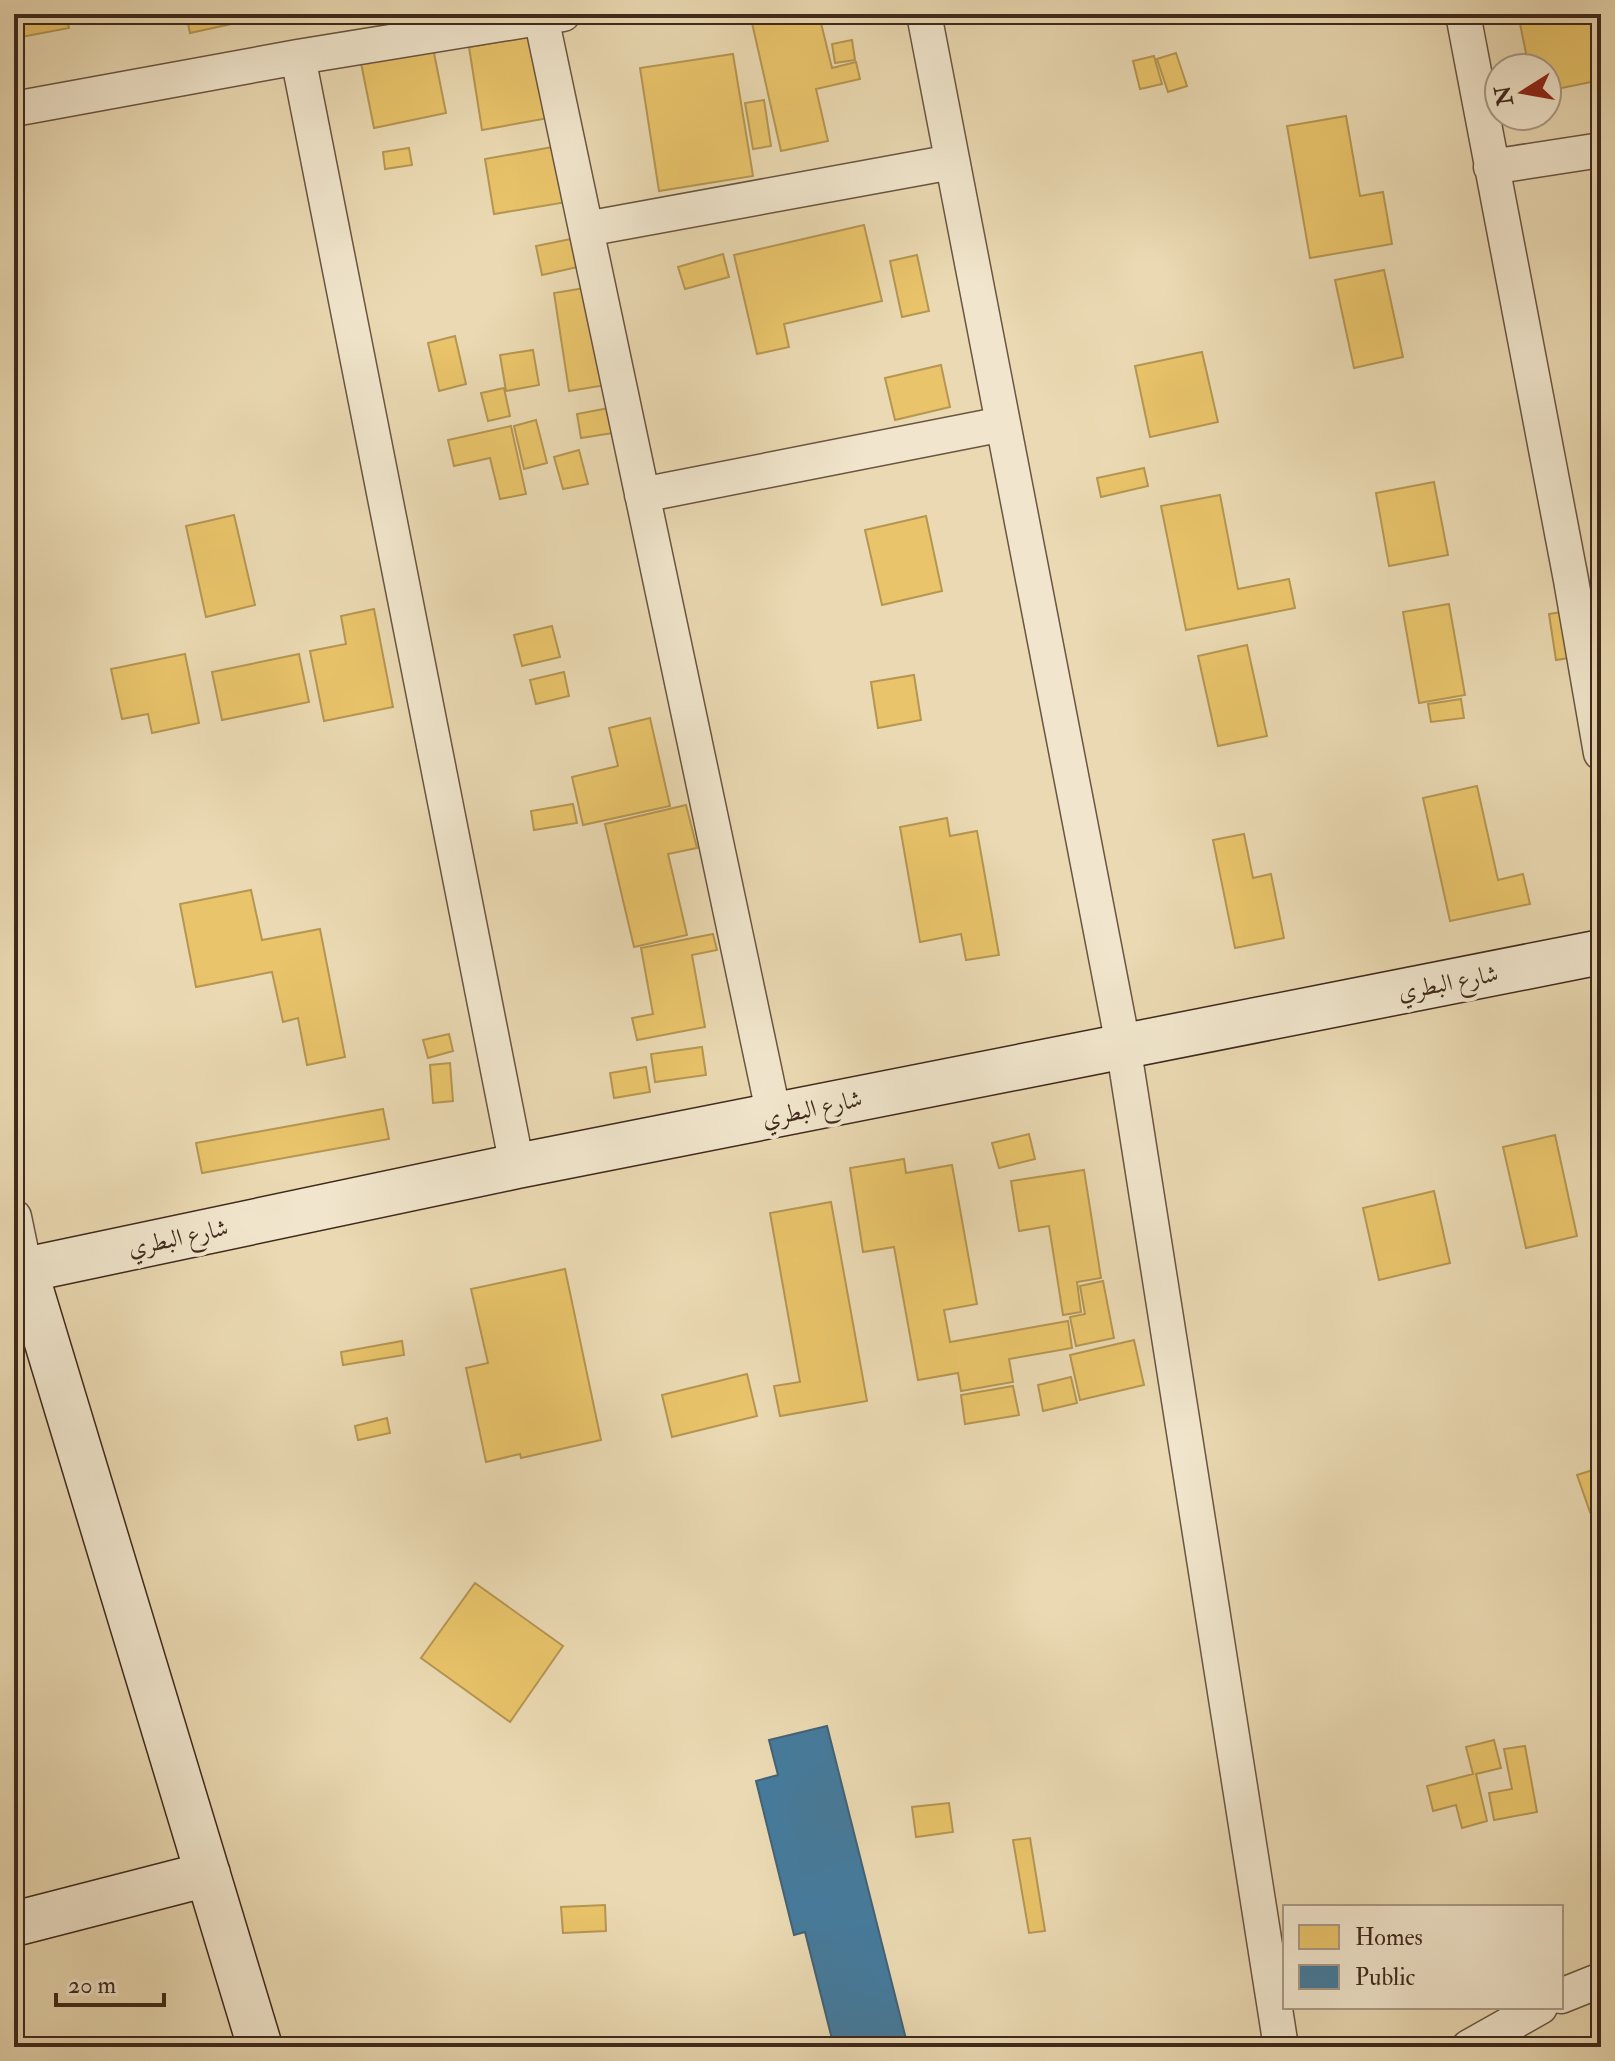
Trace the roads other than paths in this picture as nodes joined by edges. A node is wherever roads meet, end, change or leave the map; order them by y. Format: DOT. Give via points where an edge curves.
graph roads {
  1 [pos="924,14"];
  2 [pos="1463,14"];
  3 [pos="552,16"];
  4 [pos="298,57"];
  5 [pos="14,109"];
  6 [pos="1601,150"];
  7 [pos="952,162"];
  8 [pos="1491,167"];
  9 [pos="586,229"];
  10 [pos="1003,424"];
  11 [pos="642,495"];
  12 [pos="1601,753"];
  13 [pos="1601,952"];
  14 [pos="1123,1045"];
  15 [pos="774,1116"];
  16 [pos="517,1166"];
  17 [pos="14,1217"];
  18 [pos="20,1271"];
  19 [pos="208,1874"];
  20 [pos="14,1924"];
  21 [pos="1601,1980"];
  22 [pos="1563,1995"];
  23 [pos="1536,2009"];
  24 [pos="260,2047"];
  25 [pos="1281,2047"];
  26 [pos="1469,2047"];
  1 -- 7 [label="street"];
  2 -- 8 [label="street"];
  3 -- 4 [label="street"];
  3 -- 9 [label="street"];
  4 -- 5 [label="street"];
  4 -- 16 [label="street"];
  6 -- 8 [label="street"];
  7 -- 9 [label="street"];
  7 -- 10 [label="street"];
  8 -- 12 [label="street"];
  9 -- 11 [label="street"];
  10 -- 11 [label="street"];
  10 -- 14 [label="street"];
  11 -- 15 [label="street"];
  13 -- 14 [label="main road, شارع البطري"];
  14 -- 15 [label="main road, شارع البطري"];
  14 -- 25 [label="street"];
  15 -- 16 [label="main road, شارع البطري"];
  16 -- 18 [label="main road, شارع البطري"];
  17 -- 18 [label="street"];
  18 -- 19 [label="main road"];
  19 -- 20 [label="main road"];
  19 -- 24 [label="main road"];
  21 -- 22 [label="street"];
  23 -- 26 [label="street"];
}
